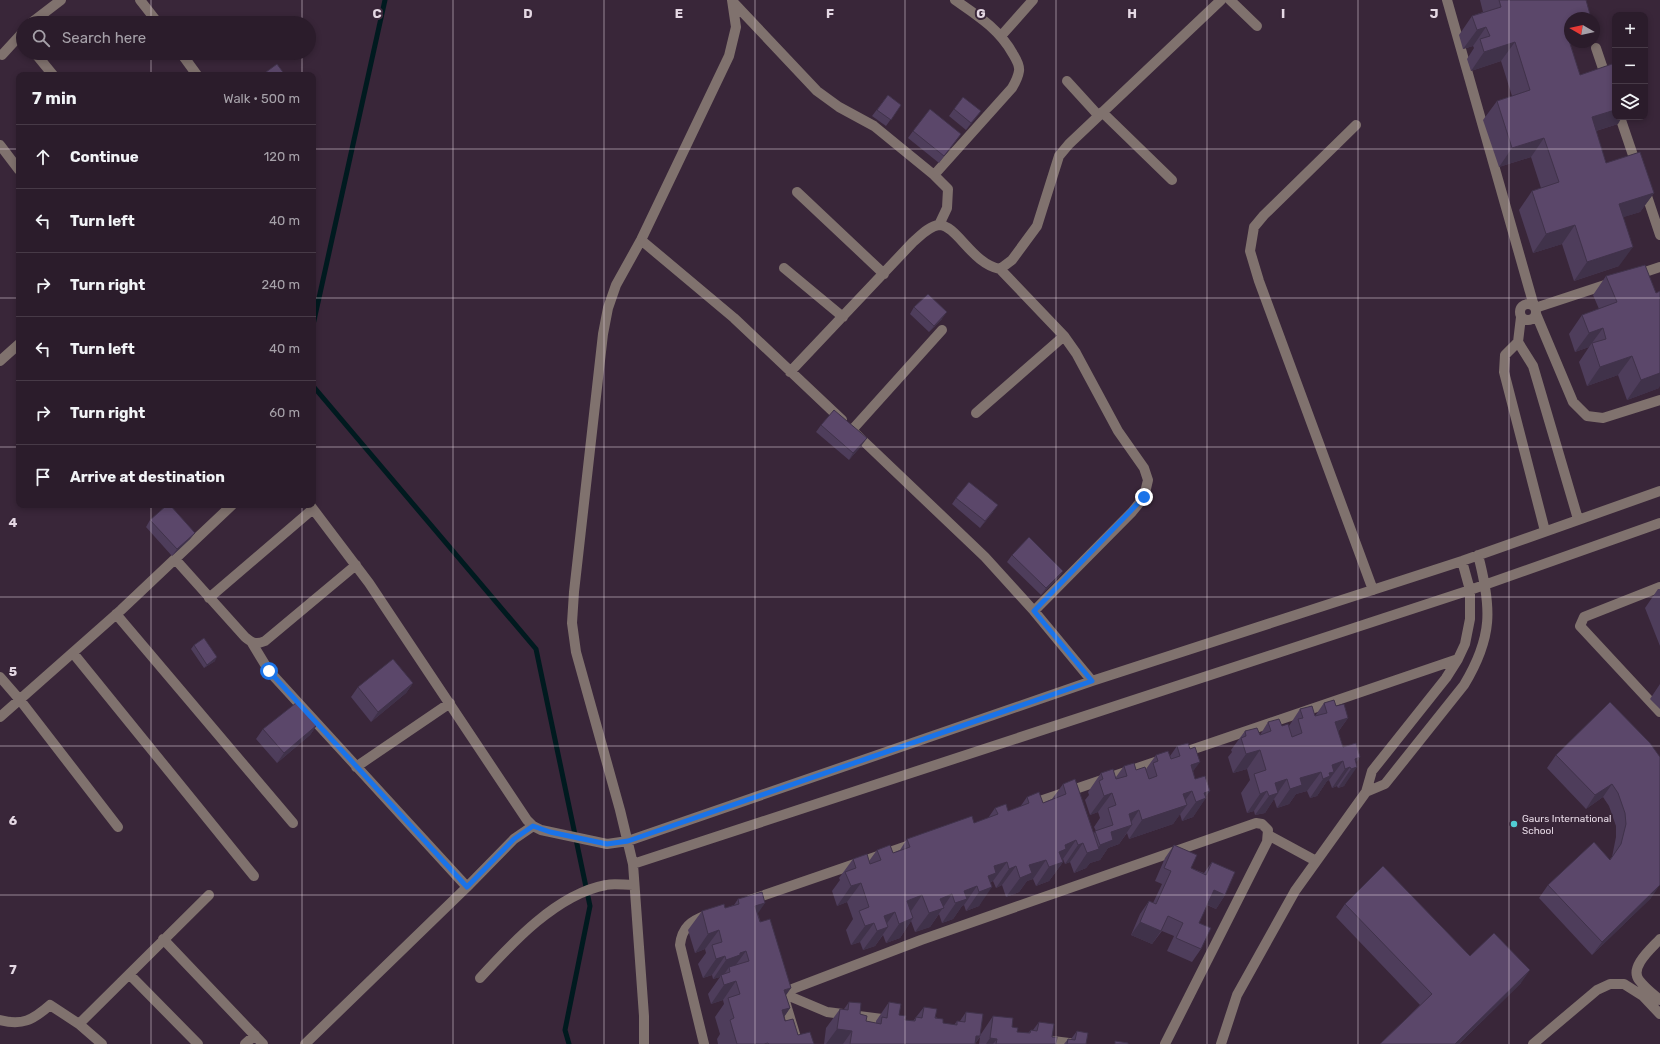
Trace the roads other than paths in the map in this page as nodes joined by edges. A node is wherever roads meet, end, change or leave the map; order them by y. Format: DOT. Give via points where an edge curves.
graph roads {
  1 [pos="61,0"];
  2 [pos="955,0"];
  3 [pos="1033,0"];
  4 [pos="1221,0"];
  5 [pos="1230,0"];
  6 [pos="1447,0"];
  7 [pos="144,1"];
  8 [pos="733,1"];
  9 [pos="39,16"];
  10 [pos="154,16"];
  11 [pos="1257,26"];
  12 [pos="1001,36"];
  13 [pos="16,41"];
  14 [pos="1596,48"];
  15 [pos="2,55"];
  16 [pos="41,60"];
  17 [pos="186,60"];
  18 [pos="51,72"];
  19 [pos="195,72"];
  20 [pos="1067,81"];
  21 [pos="1612,95"];
  22 [pos="1100,114"];
  23 [pos="1621,120"];
  24 [pos="1356,125"];
  25 [pos="0,144"];
  26 [pos="16,166"];
  27 [pos="934,175"];
  28 [pos="1172,180"];
  29 [pos="797,192"];
  30 [pos="939,226"];
  31 [pos="1660,235"];
  32 [pos="641,240"];
  33 [pos="1660,267"];
  34 [pos="784,268"];
  35 [pos="1000,269"];
  36 [pos="884,274"];
  37 [pos="1535,309"];
  38 [pos="843,317"];
  39 [pos="1521,317"];
  40 [pos="942,330"];
  41 [pos="1064,336"];
  42 [pos="1518,342"];
  43 [pos="16,347"];
  44 [pos="0,361"];
  45 [pos="790,372"];
  46 [pos="1660,400"];
  47 [pos="976,413"];
  48 [pos="852,430"];
  49 [pos="1660,491"];
  50 [pos="229,508"];
  51 [pos="311,508"];
  52 [pos="313,508"];
  53 [pos="1578,519"];
  54 [pos="1660,523"];
  55 [pos="1545,531"];
  56 [pos="1478,556"];
  57 [pos="175,559"];
  58 [pos="1462,561"];
  59 [pos="356,565"];
  60 [pos="1485,584"];
  61 [pos="1660,587"];
  62 [pos="1373,590"];
  63 [pos="1470,590"];
  64 [pos="209,598"];
  65 [pos="1034,611"];
  66 [pos="116,614"];
  67 [pos="252,643"];
  68 [pos="73,653"];
  69 [pos="1458,659"];
  70 [pos="0,677"];
  71 [pos="1092,681"];
  72 [pos="20,700"];
  73 [pos="450,703"];
  74 [pos="1660,712"];
  75 [pos="0,717"];
  76 [pos="356,767"];
  77 [pos="1366,792"];
  78 [pos="1022,807"];
  79 [pos="293,823"];
  80 [pos="533,826"];
  81 [pos="118,827"];
  82 [pos="1268,835"];
  83 [pos="628,841"];
  84 [pos="923,841"];
  85 [pos="1316,860"];
  86 [pos="633,864"];
  87 [pos="254,876"];
  88 [pos="633,885"];
  89 [pos="467,887"];
  90 [pos="209,895"];
  91 [pos="748,903"];
  92 [pos="715,912"];
  93 [pos="1660,938"];
  94 [pos="162,940"];
  95 [pos="130,975"];
  96 [pos="480,978"];
  97 [pos="781,989"];
  98 [pos="1660,1000"];
  99 [pos="1660,1014"];
  100 [pos="0,1020"];
  101 [pos="898,1021"];
  102 [pos="79,1024"];
  103 [pos="255,1035"];
  104 [pos="1038,1039"];
  105 [pos="102,1044"];
  106 [pos="198,1044"];
  107 [pos="245,1044"];
  108 [pos="263,1044"];
  109 [pos="305,1044"];
  110 [pos="644,1044"];
  111 [pos="704,1044"];
  112 [pos="798,1044"];
  113 [pos="1077,1044"];
  114 [pos="1165,1044"];
  115 [pos="1221,1044"];
  116 [pos="1533,1044"];
  1 -- 9 [label="street"];
  2 -- 12 [label="street" via="990,24"];
  3 -- 12 [label="street"];
  4 -- 22 [label="street"];
  5 -- 11 [label="street"];
  6 -- 37 [label="street"];
  7 -- 10 [label="street"];
  8 -- 27 [label="street" via="817,91 839,107 874,126"];
  8 -- 32 [label="street" via="736,27 730,56"];
  12 -- 27 [label="street" via="1018,63 1017,80"];
  13 -- 15 [label="street"];
  14 -- 21 [label="street"];
  16 -- 18 [label="street"];
  17 -- 19 [label="street"];
  20 -- 22 [label="street"];
  22 -- 28 [label="street"];
  22 -- 35 [label="street" via="1059,156 1037,226 1012,260"];
  23 -- 31 [label="street"];
  24 -- 62 [label="street" via="1254,227 1250,251"];
  25 -- 26 [label="street"];
  27 -- 30 [label="street" via="948,189 949,197"];
  29 -- 36 [label="street"];
  30 -- 35 [label="street" via="951,229 977,258 989,267"];
  30 -- 36 [label="street" via="928,229"];
  32 -- 45 [label="street" via="734,318"];
  32 -- 83 [label="street" via="616,285 603,334 572,623 576,652"];
  33 -- 37 [label="street"];
  34 -- 38 [label="street"];
  35 -- 41 [label="street"];
  36 -- 38 [label="street"];
  37 -- 39 [label="street" via="1531,320"];
  37 -- 39 [label="street" via="1528,303 1523,305 1520,309"];
  37 -- 46 [label="street" via="1573,402 1587,416 1603,418"];
  38 -- 45 [label="street"];
  39 -- 42 [label="street"];
  40 -- 48 [label="street"];
  41 -- 47 [label="street"];
  41 -- 65 [label="street" via="1076,353 1118,431 1144,468 1148,480 1144,497 1132,512"];
  42 -- 53 [label="street" via="1533,366"];
  42 -- 55 [label="street" via="1505,355 1504,372"];
  43 -- 44 [label="street"];
  45 -- 48 [label="street"];
  48 -- 65 [label="street" via="985,557"];
  49 -- 53 [label="street"];
  50 -- 57 [label="street"];
  51 -- 64 [label="street"];
  52 -- 59 [label="street"];
  53 -- 55 [label="street"];
  54 -- 60 [label="street"];
  55 -- 56 [label="street"];
  56 -- 58 [label="street"];
  56 -- 60 [label="street"];
  57 -- 64 [label="street"];
  57 -- 66 [label="street"];
  58 -- 62 [label="street"];
  58 -- 63 [label="street"];
  59 -- 67 [label="street" via="265,641"];
  59 -- 73 [label="street"];
  60 -- 63 [label="street"];
  60 -- 77 [label="street" via="1489,615 1482,649 1474,668 1464,685 1385,784"];
  61 -- 74 [label="street" via="1584,617 1580,626"];
  62 -- 71 [label="street"];
  63 -- 69 [label="street" via="1469,629"];
  63 -- 86 [label="street"];
  64 -- 67 [label="street"];
  65 -- 71 [label="street"];
  66 -- 68 [label="street"];
  66 -- 79 [label="street"];
  67 -- 76 [label="street" via="269,671"];
  68 -- 72 [label="street"];
  68 -- 87 [label="street"];
  69 -- 77 [label="street" via="1446,678 1372,771"];
  69 -- 78 [label="street"];
  70 -- 72 [label="street"];
  71 -- 83 [label="street"];
  72 -- 75 [label="street"];
  72 -- 81 [label="street"];
  73 -- 76 [label="street"];
  73 -- 80 [label="street"];
  76 -- 89 [label="street"];
  77 -- 85 [label="street"];
  80 -- 83 [label="street" via="607,844"];
  80 -- 89 [label="street" via="514,839"];
  82 -- 85 [label="street"];
  82 -- 97 [label="street" via="1268,830 1262,824 1256,823"];
  82 -- 114 [label="street"];
  83 -- 86 [label="street"];
  84 -- 91 [label="street"];
  85 -- 115 [label="street" via="1295,891 1237,995"];
  86 -- 88 [label="street"];
  88 -- 96 [label="street" via="606,885 574,895 542,918"];
  88 -- 110 [label="street"];
  89 -- 109 [label="street"];
  90 -- 94 [label="street"];
  92 -- 111 [label="street" via="686,926 680,945"];
  93 -- 98 [label="street" via="1638,965 1637,974 1638,980"];
  94 -- 95 [label="street"];
  94 -- 103 [label="street"];
  95 -- 102 [label="street"];
  95 -- 106 [label="street"];
  97 -- 101 [label="street" via="828,1012"];
  97 -- 112 [label="street"];
  99 -- 116 [label="street" via="1642,996 1624,984 1610,984 1597,990"];
  100 -- 102 [label="street" via="23,1022 50,1005"];
  102 -- 105 [label="street"];
  103 -- 107 [label="street"];
  103 -- 108 [label="street"];
  104 -- 113 [label="street"];
}
